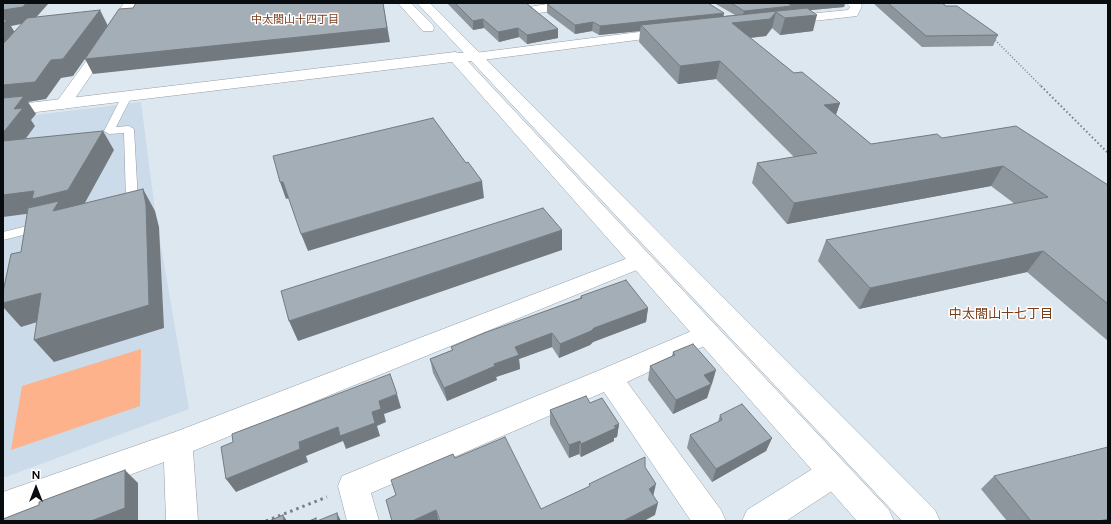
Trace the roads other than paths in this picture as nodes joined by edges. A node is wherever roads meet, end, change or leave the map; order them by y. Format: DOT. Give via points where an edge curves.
graph roads {
  1 [pos="130,3"];
  2 [pos="404,3"];
  3 [pos="423,3"];
  4 [pos="575,3"];
  5 [pos="852,3"];
  6 [pos="528,6"];
  7 [pos="120,18"];
  8 [pos="545,19"];
  9 [pos="104,20"];
  10 [pos="776,21"];
  11 [pos="684,31"];
  12 [pos="564,34"];
  13 [pos="576,43"];
  14 [pos="453,49"];
  15 [pos="128,96"];
  16 [pos="63,104"];
  17 [pos="3,111"];
  18 [pos="109,208"];
  19 [pos="56,222"];
  20 [pos="3,236"];
  21 [pos="641,260"];
  22 [pos="708,333"];
  23 [pos="609,378"];
  24 [pos="178,444"];
  25 [pos="833,473"];
  26 [pos="3,506"];
  27 [pos="182,521"];
  28 [pos="363,521"];
  29 [pos="710,521"];
  30 [pos="758,521"];
  31 [pos="878,521"];
  32 [pos="924,521"];
  1 -- 7 [label="street"];
  2 -- 14 [label="street"];
  3 -- 14 [label="street"];
  4 -- 6 [label="street"];
  5 -- 10 [label="street" via="856,6 853,13"];
  6 -- 8 [label="street"];
  7 -- 9 [label="street"];
  7 -- 16 [label="street"];
  11 -- 13 [label="street"];
  12 -- 13 [label="street"];
  13 -- 14 [label="street"];
  14 -- 15 [label="street"];
  14 -- 21 [label="street"];
  14 -- 32 [label="street"];
  15 -- 16 [label="street"];
  15 -- 18 [label="lane" via="109,131 129,129 132,202"];
  16 -- 17 [label="street"];
  19 -- 20 [label="lane"];
  21 -- 22 [label="street"];
  21 -- 24 [label="street"];
  22 -- 23 [label="street"];
  22 -- 25 [label="street"];
  23 -- 28 [label="street" via="353,486"];
  23 -- 29 [label="street"];
  24 -- 26 [label="street"];
  24 -- 27 [label="street"];
  25 -- 30 [label="street"];
  25 -- 31 [label="street"];
}
